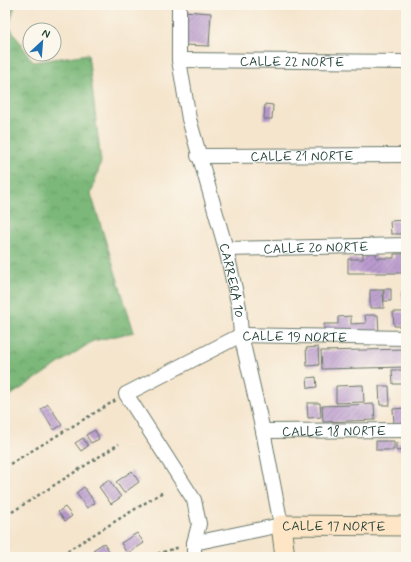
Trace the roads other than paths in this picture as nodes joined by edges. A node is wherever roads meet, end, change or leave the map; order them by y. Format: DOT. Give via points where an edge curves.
graph roads {
  1 [pos="179,5"];
  2 [pos="179,60"];
  3 [pos="406,62"];
  4 [pos="406,155"];
  5 [pos="198,156"];
  6 [pos="406,245"];
  7 [pos="226,249"];
  8 [pos="241,335"];
  9 [pos="406,338"];
  10 [pos="406,430"];
  11 [pos="263,431"];
  12 [pos="281,526"];
  13 [pos="406,526"];
  14 [pos="194,543"];
  15 [pos="194,557"];
  16 [pos="285,557"];
  1 -- 2 [label="street, CARRERA 10"];
  2 -- 3 [label="street, CALLE 22 NORTE"];
  2 -- 5 [label="street, CARRERA 10"];
  4 -- 5 [label="street, CALLE 21 NORTE"];
  5 -- 7 [label="street, CARRERA 10"];
  6 -- 7 [label="street, CALLE 20 NORTE"];
  7 -- 8 [label="street, CARRERA 10" via="239,307"];
  8 -- 9 [label="street, CALLE 19 NORTE"];
  8 -- 11 [label="street, CARRERA 10"];
  8 -- 14 [label="street, CALLE 19 NORTE" via="126,394 194,500 199,524"];
  10 -- 11 [label="street, CALLE 18 NORTE"];
  11 -- 12 [label="street, CARRERA 10"];
  12 -- 13 [label="street, CALLE 17 NORTE"];
  12 -- 14 [label="street, CALLE 17 NORTE"];
  12 -- 16 [label="street, CARRERA 10"];
  14 -- 15 [label="street"];
}
